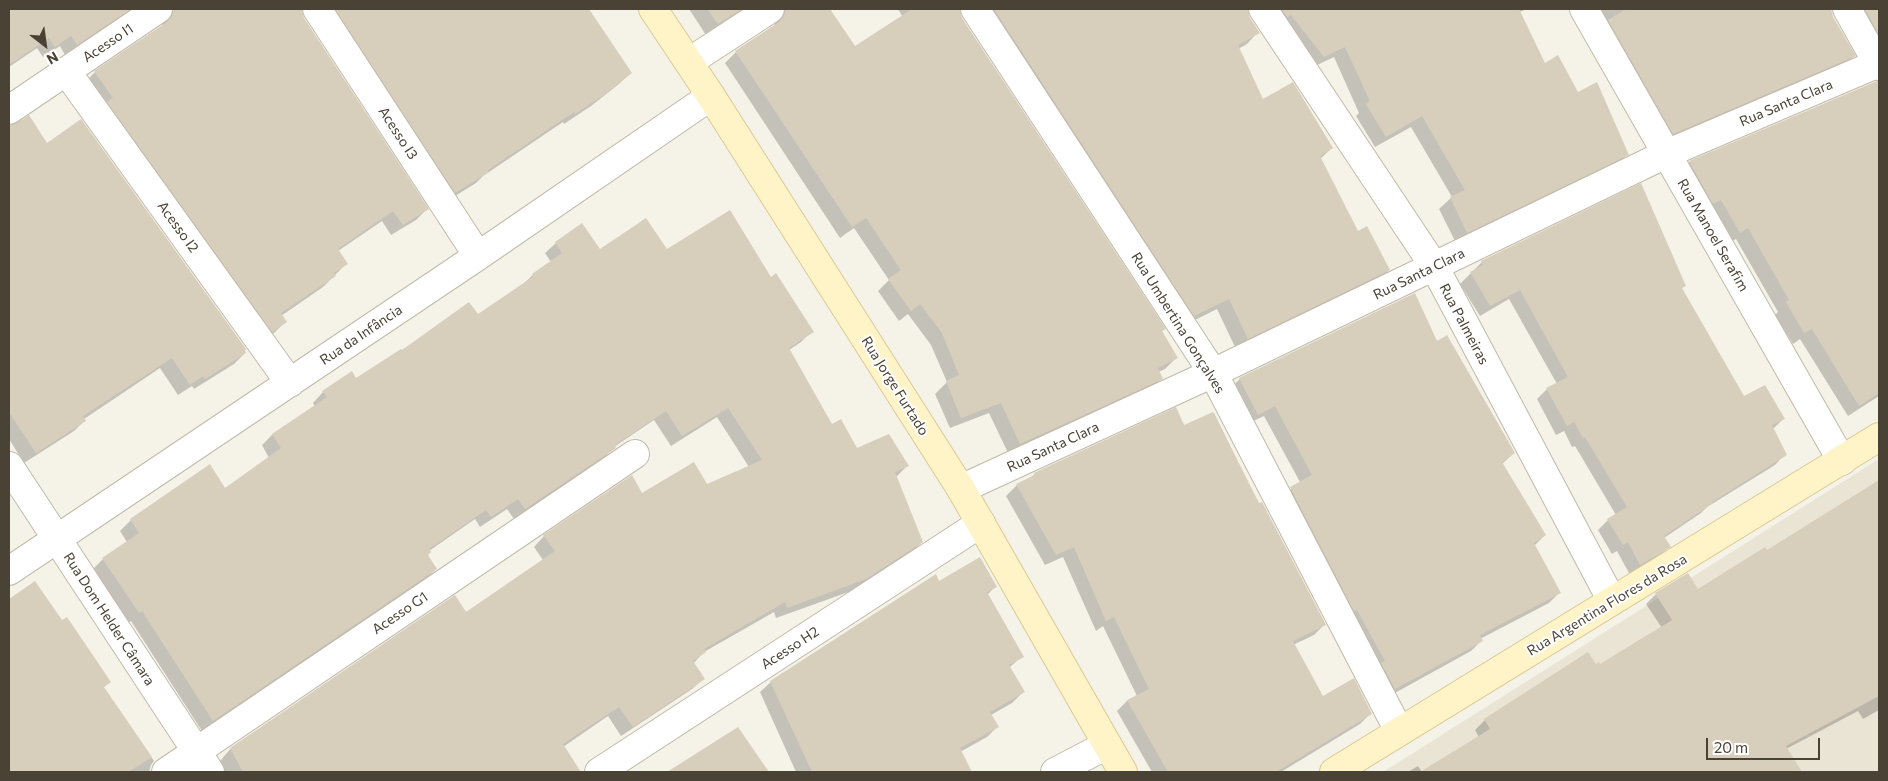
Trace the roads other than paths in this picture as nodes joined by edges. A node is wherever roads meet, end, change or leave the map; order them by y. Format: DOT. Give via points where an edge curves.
graph roads {
  1 [pos="158,9"];
  2 [pos="317,9"];
  3 [pos="653,9"];
  4 [pos="770,9"];
  5 [pos="975,9"];
  6 [pos="1263,9"];
  7 [pos="1584,9"];
  8 [pos="1847,9"];
  9 [pos="689,62"];
  10 [pos="1879,64"];
  11 [pos="66,71"];
  12 [pos="711,96"];
  13 [pos="9,110"];
  14 [pos="1666,154"];
  15 [pos="478,256"];
  16 [pos="1434,266"];
  17 [pos="1213,373"];
  18 [pos="290,383"];
  19 [pos="1879,437"];
  20 [pos="635,454"];
  21 [pos="1842,460"];
  22 [pos="9,466"];
  23 [pos="961,489"];
  24 [pos="981,523"];
  25 [pos="57,540"];
  26 [pos="9,571"];
  27 [pos="1612,602"];
  28 [pos="1399,732"];
  29 [pos="1107,746"];
  30 [pos="203,762"];
  31 [pos="166,772"];
  32 [pos="599,772"];
  33 [pos="1055,772"];
  34 [pos="1123,772"];
  35 [pos="1334,772"];
  1 -- 11 [label="street, Acesso I1"];
  2 -- 15 [label="street, Acesso I3"];
  3 -- 9 [label="street, Rua Jorge Furtado"];
  4 -- 9 [label="street"];
  5 -- 17 [label="street, Rua Umbertina Gonçalves"];
  6 -- 16 [label="street, Rua Palmeiras"];
  7 -- 14 [label="street, Rua Manoel Serafim"];
  8 -- 10 [label="street"];
  9 -- 12 [label="street, Rua Jorge Furtado"];
  10 -- 14 [label="street, Rua Santa Clara"];
  11 -- 13 [label="street, Acesso I1"];
  11 -- 18 [label="street, Acesso I2"];
  12 -- 15 [label="street, Rua da Infância"];
  12 -- 23 [label="street, Rua Jorge Furtado"];
  14 -- 16 [label="street, Rua Santa Clara"];
  14 -- 21 [label="street, Rua Manoel Serafim"];
  15 -- 18 [label="street, Rua da Infância"];
  16 -- 17 [label="street, Rua Santa Clara"];
  16 -- 27 [label="street, Rua Palmeiras"];
  17 -- 23 [label="street, Rua Santa Clara"];
  17 -- 28 [label="street, Rua Umbertina Gonçalves"];
  18 -- 25 [label="street, Rua da Infância"];
  19 -- 21 [label="street, Rua Argentina Flores da Rosa"];
  20 -- 30 [label="street, Acesso G1"];
  21 -- 27 [label="street, Rua Argentina Flores da Rosa"];
  22 -- 25 [label="street, Rua Dom Helder Câmara"];
  23 -- 24 [label="street, Rua Jorge Furtado"];
  24 -- 29 [label="street, Rua Jorge Furtado"];
  24 -- 32 [label="street, Acesso H2"];
  25 -- 26 [label="street, Rua da Infância"];
  25 -- 30 [label="street, Rua Dom Helder Câmara"];
  27 -- 28 [label="street, Rua Argentina Flores da Rosa"];
  28 -- 35 [label="street, Rua Argentina Flores da Rosa"];
  29 -- 33 [label="street"];
  29 -- 34 [label="street, Rua Jorge Furtado"];
  30 -- 31 [label="street, Acesso G1"];
}
